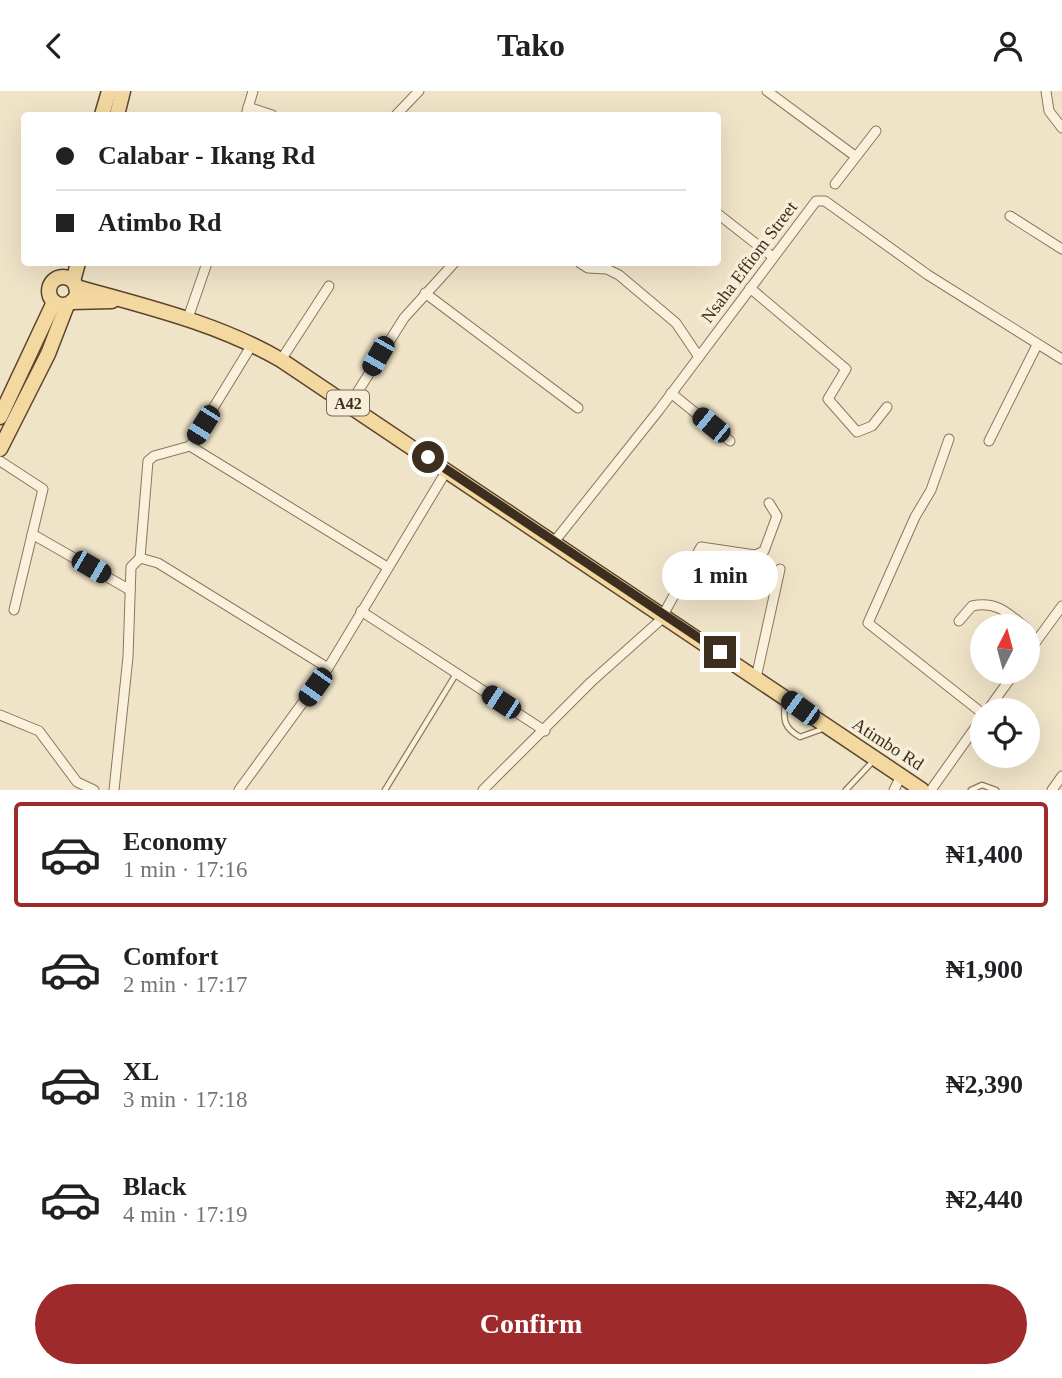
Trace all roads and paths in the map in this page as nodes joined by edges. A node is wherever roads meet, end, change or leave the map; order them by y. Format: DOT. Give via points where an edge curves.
graph roads {
  1 [pos="109,91"];
  2 [pos="123,91"];
  3 [pos="253,91"];
  4 [pos="419,91"];
  5 [pos="767,91"];
  6 [pos="1046,91"];
  7 [pos="247,111"];
  8 [pos="104,112"];
  9 [pos="118,112"];
  10 [pos="399,112"];
  11 [pos="1062,128"];
  12 [pos="876,131"];
  13 [pos="855,156"];
  14 [pos="835,184"];
  15 [pos="721,216"];
  16 [pos="1010,216"];
  17 [pos="1062,249"];
  18 [pos="773,257"];
  19 [pos="63,266"];
  20 [pos="77,266"];
  21 [pos="206,266"];
  22 [pos="450,266"];
  23 [pos="585,266"];
  24 [pos="69,282"];
  25 [pos="330,286"];
  26 [pos="750,288"];
  27 [pos="425,293"];
  28 [pos="124,301"];
  29 [pos="64,303"];
  30 [pos="188,318"];
  31 [pos="253,344"];
  32 [pos="1037,345"];
  33 [pos="699,357"];
  34 [pos="1062,359"];
  35 [pos="281,360"];
  36 [pos="671,393"];
  37 [pos="350,404"];
  38 [pos="887,407"];
  39 [pos="578,408"];
  40 [pos="0,417"];
  41 [pos="949,439"];
  42 [pos="730,441"];
  43 [pos="989,441"];
  44 [pos="190,446"];
  45 [pos="0,449"];
  46 [pos="0,461"];
  47 [pos="447,470"];
  48 [pos="769,503"];
  49 [pos="32,534"];
  50 [pos="554,542"];
  51 [pos="140,558"];
  52 [pos="387,567"];
  53 [pos="780,569"];
  54 [pos="130,590"];
  55 [pos="1062,606"];
  56 [pos="14,610"];
  57 [pos="361,611"];
  58 [pos="1009,614"];
  59 [pos="664,615"];
  60 [pos="959,621"];
  61 [pos="1040,637"];
  62 [pos="328,668"];
  63 [pos="456,673"];
  64 [pos="756,678"];
  65 [pos="786,698"];
  66 [pos="970,706"];
  67 [pos="0,715"];
  68 [pos="827,727"];
  69 [pos="545,731"];
  70 [pos="970,733"];
  71 [pos="875,759"];
  72 [pos="901,776"];
  73 [pos="94,790"];
  74 [pos="114,790"];
  75 [pos="239,790"];
  76 [pos="385,790"];
  77 [pos="483,790"];
  78 [pos="846,790"];
  79 [pos="894,790"];
  80 [pos="922,790"];
  81 [pos="930,790"];
  82 [pos="971,790"];
  83 [pos="996,790"];
  1 -- 8 [label="main road"];
  2 -- 9 [label="main road"];
  3 -- 7 [label="street"];
  4 -- 10 [label="street"];
  5 -- 13 [label="street"];
  6 -- 11 [label="street" via="1049,111"];
  12 -- 13 [label="street"];
  13 -- 14 [label="street"];
  15 -- 18 [label="street"];
  16 -- 17 [label="street"];
  18 -- 26 [label="street, Nsaha Effiom Street"];
  18 -- 32 [label="street, Nsaha Effiom Street" via="812,204 825,201"];
  19 -- 24 [label="main road"];
  20 -- 24 [label="main road"];
  21 -- 30 [label="street"];
  22 -- 27 [label="street"];
  23 -- 33 [label="street" via="619,275 676,323"];
  24 -- 28 [label="main road, A42"];
  24 -- 29 [label="main road" via="76,295"];
  24 -- 29 [label="main road" via="49,289"];
  25 -- 35 [label="street"];
  26 -- 33 [label="street, Nsaha Effiom Street"];
  26 -- 38 [label="street" via="846,369 828,399 857,432 872,426"];
  27 -- 37 [label="street" via="378,356"];
  27 -- 39 [label="street"];
  28 -- 29 [label="main road, A42"];
  28 -- 30 [label="main road, A42"];
  29 -- 40 [label="main road"];
  29 -- 45 [label="main road" via="48,354"];
  30 -- 31 [label="main road, A42"];
  31 -- 35 [label="main road, A42"];
  31 -- 44 [label="street"];
  32 -- 34 [label="street, Nsaha Effiom Street"];
  32 -- 43 [label="street"];
  33 -- 36 [label="street, Nsaha Effiom Street"];
  35 -- 37 [label="main road, A42"];
  36 -- 42 [label="street"];
  36 -- 50 [label="street, Nsaha Effiom Street"];
  37 -- 47 [label="main road, A42"];
  41 -- 66 [label="street" via="931,491 868,623"];
  44 -- 51 [label="street" via="148,461"];
  44 -- 52 [label="street"];
  46 -- 49 [label="street" via="43,486"];
  47 -- 50 [label="main road, A42"];
  47 -- 52 [label="street"];
  48 -- 59 [label="street" via="777,516 764,551 755,555 701,547"];
  49 -- 54 [label="street"];
  49 -- 56 [label="street"];
  50 -- 59 [label="main road, Atimbo Rd / A42"];
  51 -- 54 [label="street" via="131,567"];
  51 -- 62 [label="street" via="158,563"];
  52 -- 57 [label="street"];
  53 -- 64 [label="street"];
  54 -- 74 [label="street"];
  55 -- 61 [label="street"];
  57 -- 62 [label="street"];
  57 -- 63 [label="street"];
  58 -- 60 [label="street" via="991,604 972,606"];
  59 -- 64 [label="main road, Atimbo Rd / A42"];
  59 -- 69 [label="street"];
  62 -- 75 [label="street"];
  63 -- 69 [label="street"];
  63 -- 76 [label="lane"];
  64 -- 65 [label="main road, Atimbo Rd / A42"];
  65 -- 68 [label="main road, Atimbo Rd / A42"];
  65 -- 68 [label="lane" via="783,719 789,730 800,737"];
  67 -- 73 [label="street" via="39,731 77,782"];
  68 -- 71 [label="main road, Atimbo Rd / A42"];
  69 -- 77 [label="street"];
  70 -- 81 [label="street"];
  71 -- 72 [label="main road, Atimbo Rd / A42"];
  71 -- 78 [label="lane"];
  72 -- 79 [label="street"];
  72 -- 80 [label="main road, Atimbo Rd / A42"];
  82 -- 83 [label="lane" via="982,785"];
}
